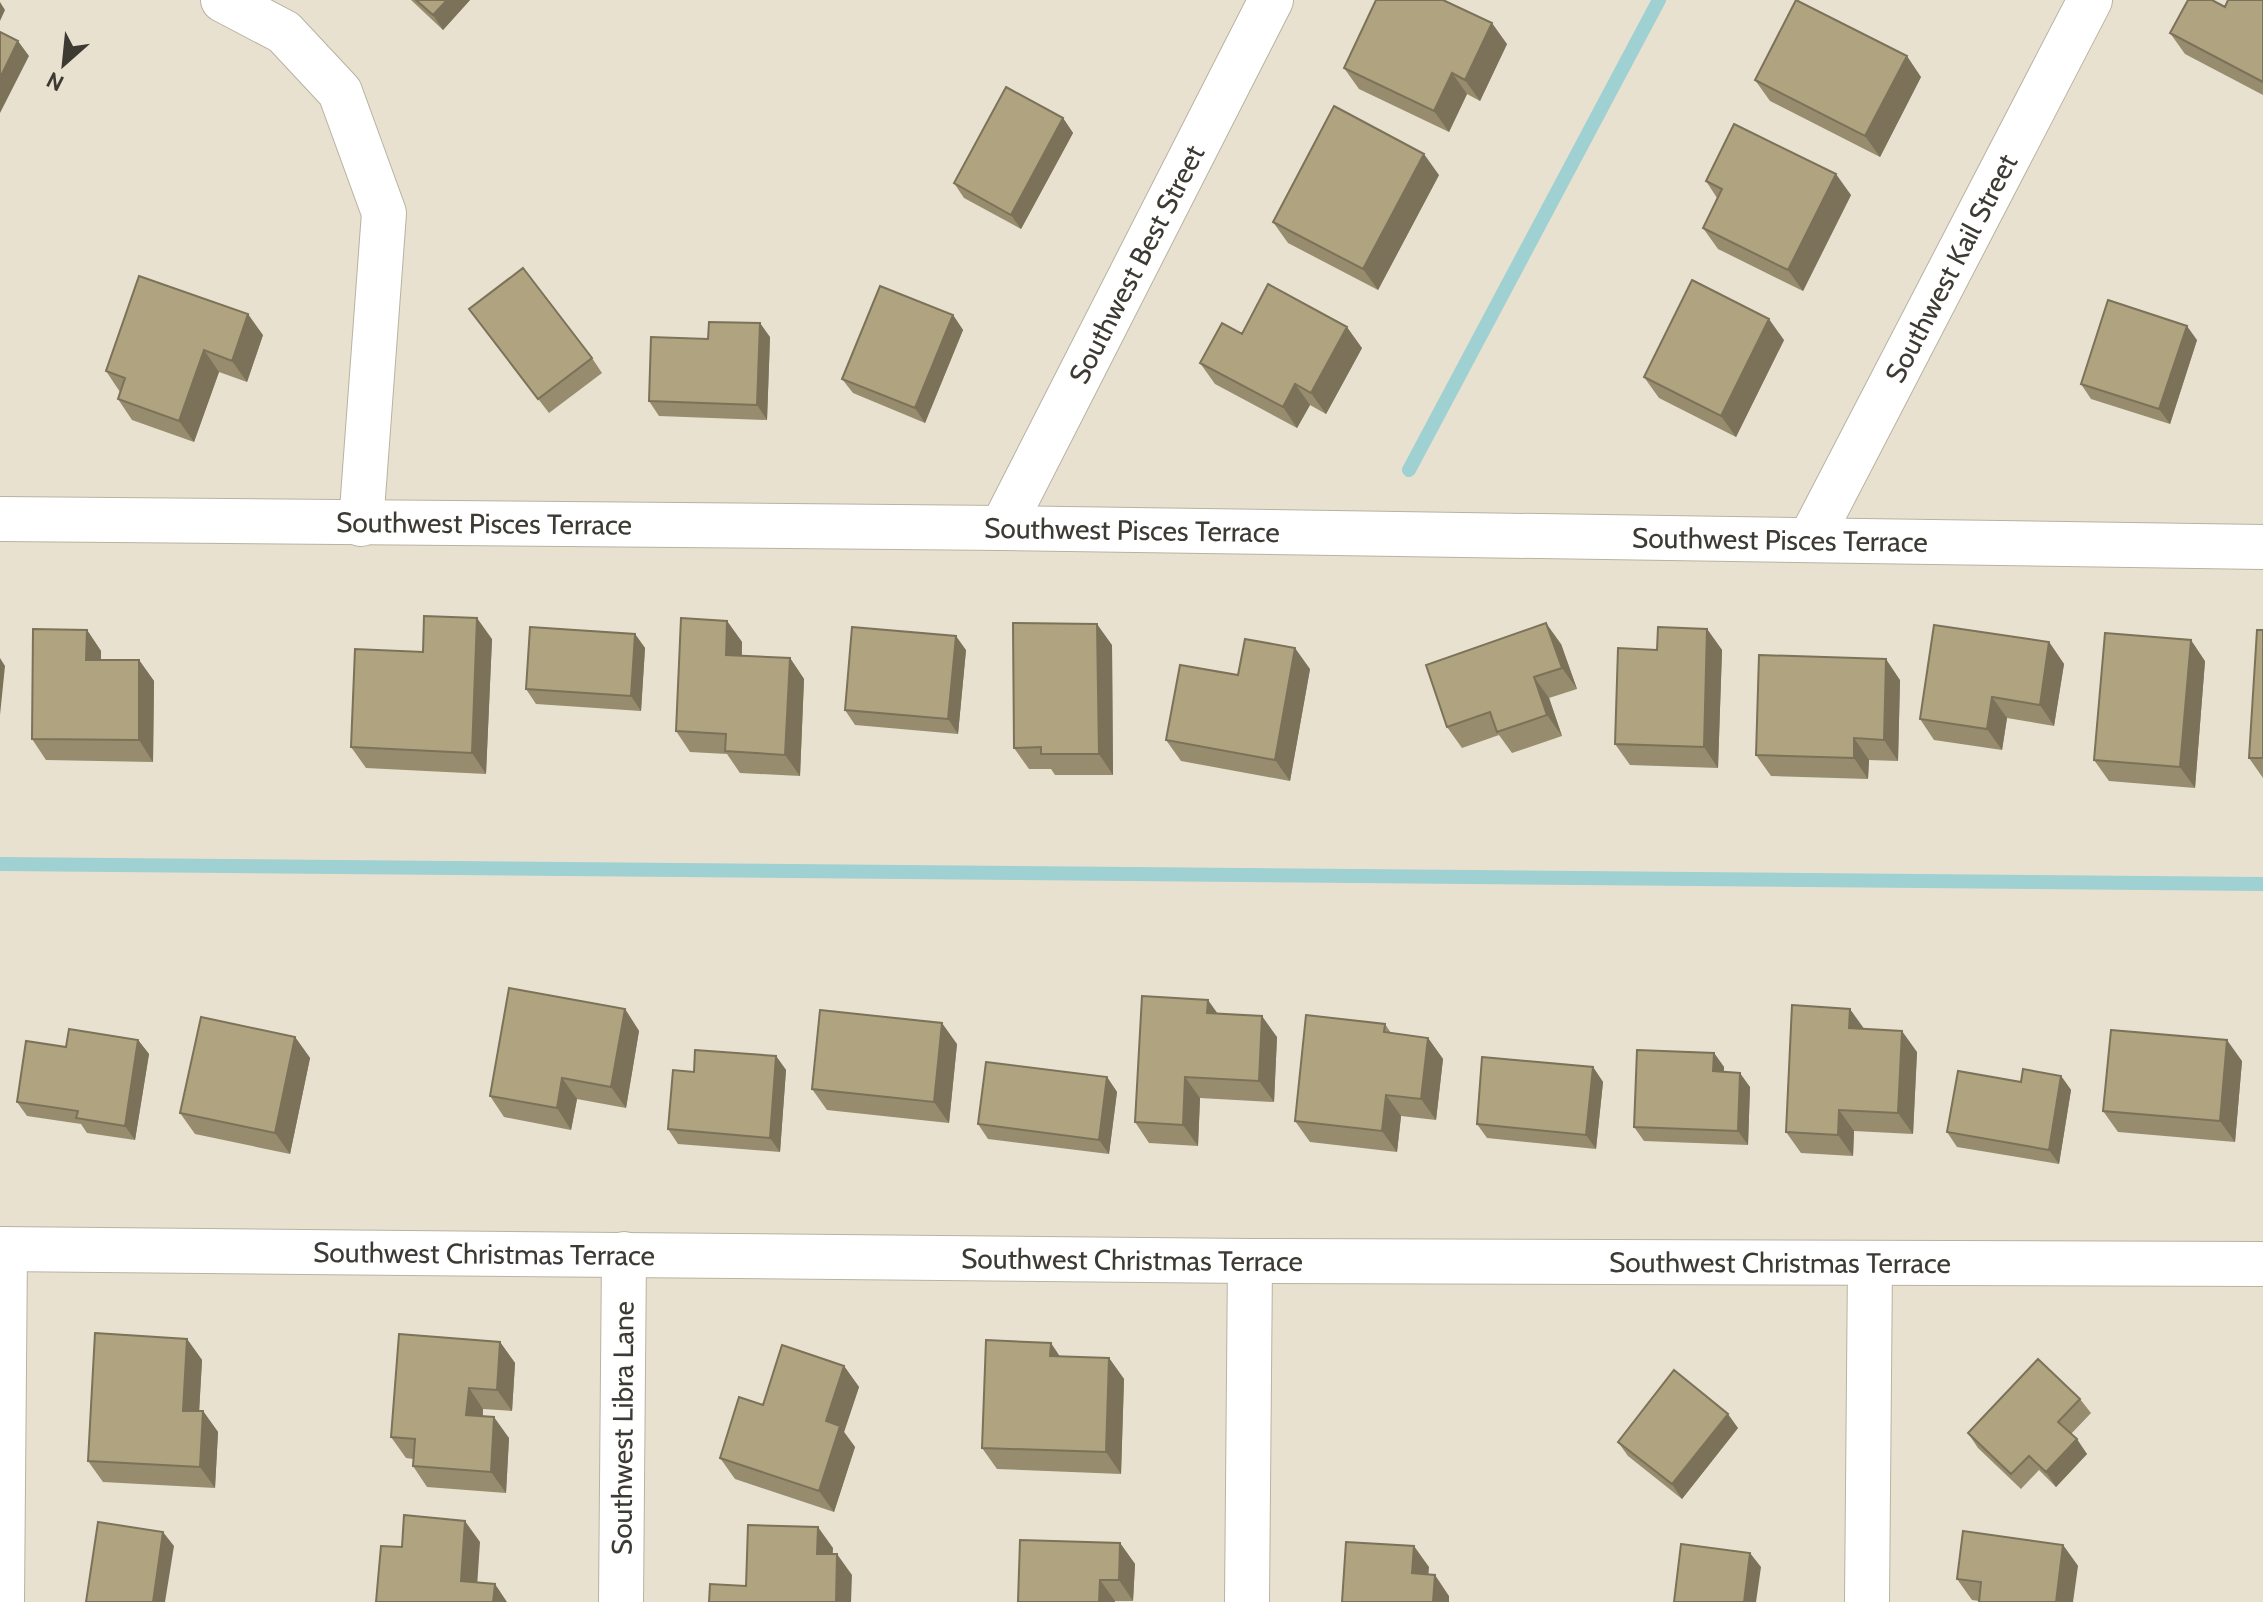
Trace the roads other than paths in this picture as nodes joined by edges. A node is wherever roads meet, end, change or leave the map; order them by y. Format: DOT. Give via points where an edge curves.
graph roads {
  1 [pos="223,0"];
  2 [pos="1271,0"];
  3 [pos="2090,0"];
  4 [pos="0,519"];
  5 [pos="361,524"];
  6 [pos="1002,528"];
  7 [pos="1811,538"];
  8 [pos="2263,547"];
  9 [pos="2,1249"];
  10 [pos="624,1254"];
  11 [pos="1250,1261"];
  12 [pos="1870,1264"];
  13 [pos="2263,1264"];
  14 [pos="2,1602"];
  15 [pos="621,1602"];
  16 [pos="1247,1602"];
  17 [pos="1867,1602"];
  1 -- 5 [label="street" via="284,32 340,92 384,213"];
  2 -- 6 [label="street, Southwest Best Street"];
  3 -- 7 [label="street, Southwest Kail Street"];
  4 -- 5 [label="street, Southwest Pisces Terrace"];
  5 -- 6 [label="street, Southwest Pisces Terrace"];
  6 -- 7 [label="street, Southwest Pisces Terrace"];
  7 -- 8 [label="street, Southwest Pisces Terrace"];
  9 -- 10 [label="street, Southwest Christmas Terrace"];
  9 -- 14 [label="street"];
  10 -- 11 [label="street, Southwest Christmas Terrace"];
  10 -- 15 [label="street, Southwest Libra Lane"];
  11 -- 12 [label="street, Southwest Christmas Terrace"];
  11 -- 16 [label="street"];
  12 -- 13 [label="street, Southwest Christmas Terrace"];
  12 -- 17 [label="street"];
}
